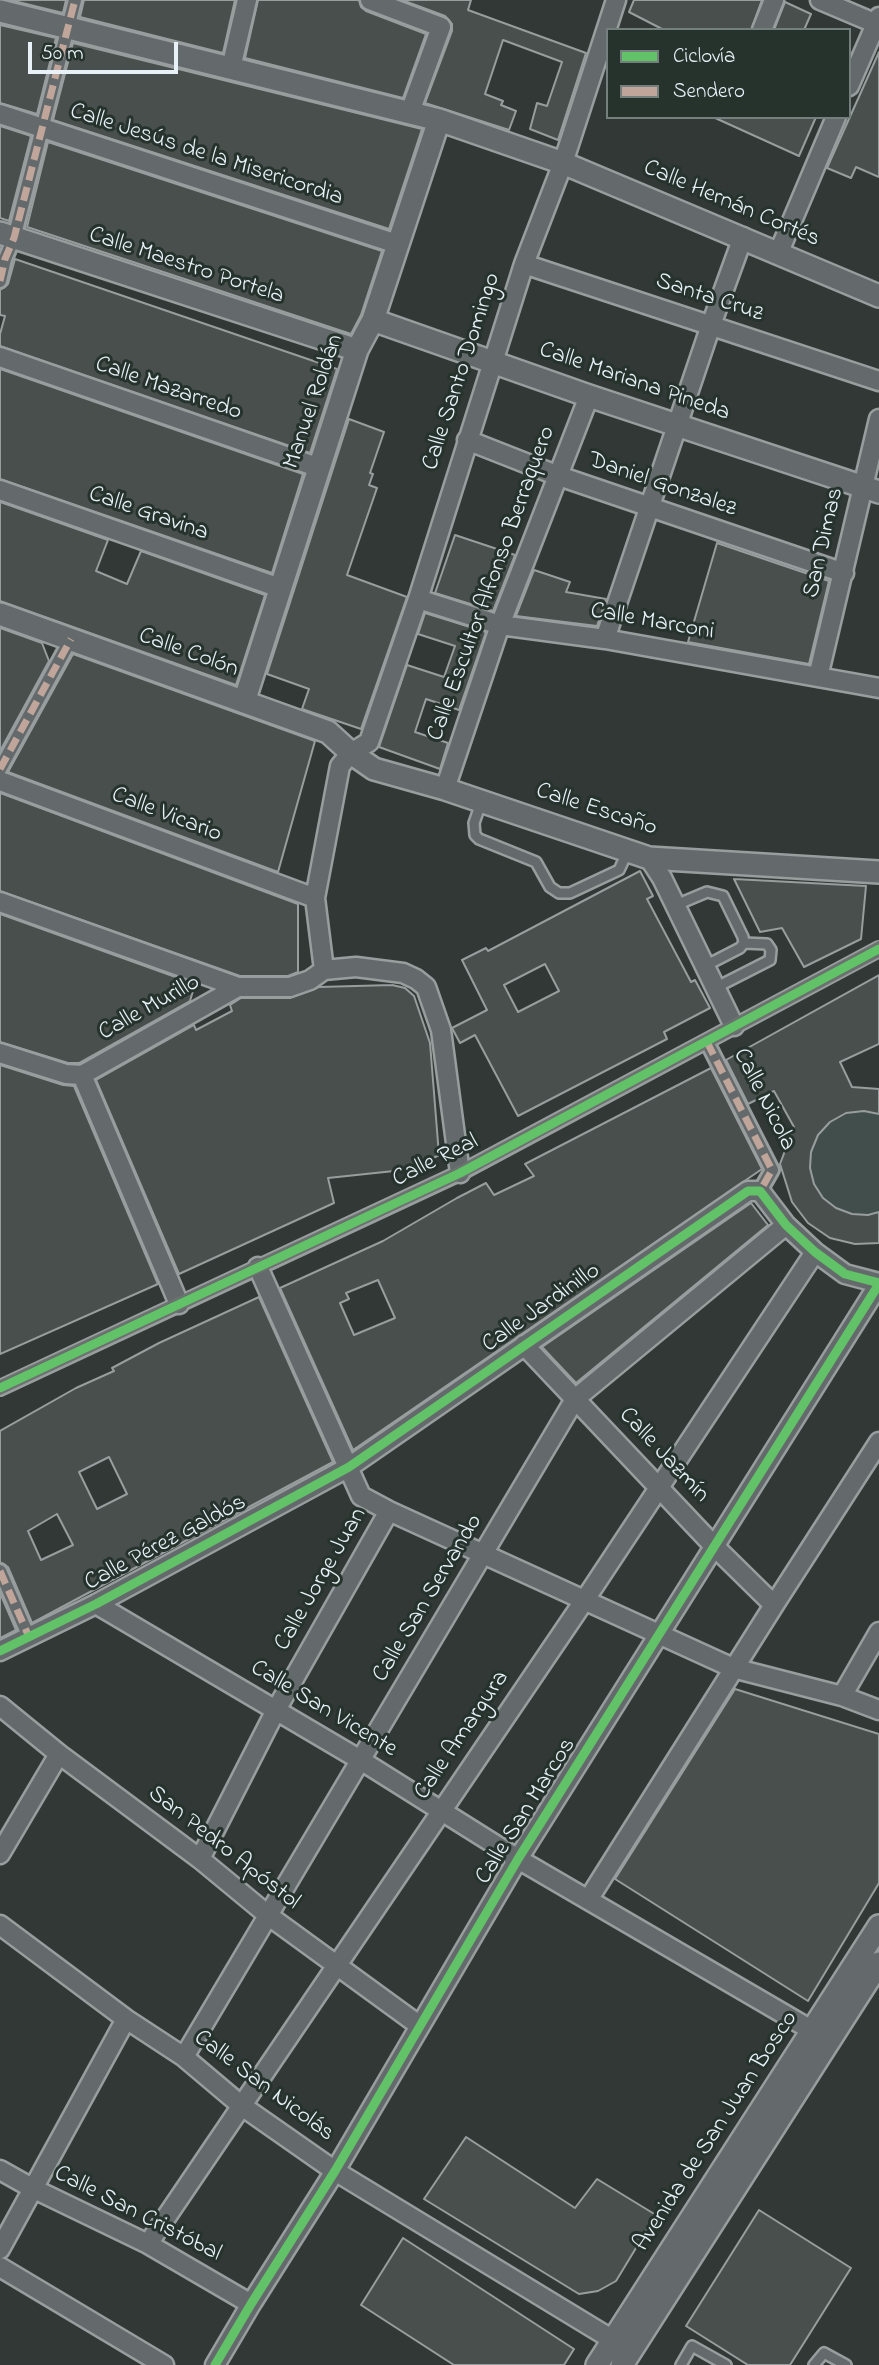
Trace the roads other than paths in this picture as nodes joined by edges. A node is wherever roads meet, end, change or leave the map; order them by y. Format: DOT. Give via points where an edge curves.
graph roads {
  1 [pos="75,0"];
  2 [pos="247,0"];
  3 [pos="370,0"];
  4 [pos="616,0"];
  5 [pos="774,0"];
  6 [pos="820,0"];
  7 [pos="0,11"];
  8 [pos="878,22"];
  9 [pos="68,28"];
  10 [pos="607,28"];
  11 [pos="763,28"];
  12 [pos="606,31"];
  13 [pos="230,68"];
  14 [pos="851,82"];
  15 [pos="410,112"];
  16 [pos="0,114"];
  17 [pos="835,119"];
  18 [pos="439,120"];
  19 [pos="42,129"];
  20 [pos="563,163"];
  21 [pos="7,236"];
  22 [pos="743,237"];
  23 [pos="397,244"];
  24 [pos="778,254"];
  25 [pos="524,264"];
  26 [pos="0,281"];
  27 [pos="879,296"];
  28 [pos="373,320"];
  29 [pos="711,325"];
  30 [pos="357,350"];
  31 [pos="0,357"];
  32 [pos="491,362"];
  33 [pos="879,381"];
  34 [pos="589,396"];
  35 [pos="879,419"];
  36 [pos="678,426"];
  37 [pos="467,440"];
  38 [pos="320,468"];
  39 [pos="556,475"];
  40 [pos="0,489"];
  41 [pos="871,490"];
  42 [pos="650,508"];
  43 [pos="844,573"];
  44 [pos="281,588"];
  45 [pos="418,599"];
  46 [pos="0,614"];
  47 [pos="500,625"];
  48 [pos="71,639"];
  49 [pos="605,639"];
  50 [pos="818,677"];
  51 [pos="879,688"];
  52 [pos="244,702"];
  53 [pos="348,750"];
  54 [pos="0,769"];
  55 [pos="0,781"];
  56 [pos="445,789"];
  57 [pos="482,801"];
  58 [pos="628,851"];
  59 [pos="649,858"];
  60 [pos="879,872"];
  61 [pos="315,898"];
  62 [pos="0,902"];
  63 [pos="676,905"];
  64 [pos="744,943"];
  65 [pos="879,949"];
  66 [pos="705,966"];
  67 [pos="324,970"];
  68 [pos="238,987"];
  69 [pos="715,988"];
  70 [pos="734,1026"];
  71 [pos="706,1042"];
  72 [pos="0,1053"];
  73 [pos="82,1075"];
  74 [pos="460,1173"];
  75 [pos="760,1191"];
  76 [pos="786,1225"];
  77 [pos="815,1252"];
  78 [pos="258,1267"];
  79 [pos="879,1283"];
  80 [pos="179,1304"];
  81 [pos="524,1345"];
  82 [pos="0,1388"];
  83 [pos="575,1399"];
  84 [pos="879,1442"];
  85 [pos="349,1467"];
  86 [pos="659,1488"];
  87 [pos="389,1511"];
  88 [pos="715,1547"];
  89 [pos="484,1554"];
  90 [pos="0,1571"];
  91 [pos="584,1601"];
  92 [pos="96,1604"];
  93 [pos="774,1605"];
  94 [pos="879,1632"];
  95 [pos="660,1636"];
  96 [pos="29,1637"];
  97 [pos="0,1651"];
  98 [pos="733,1668"];
  99 [pos="842,1696"];
  100 [pos="0,1706"];
  101 [pos="276,1710"];
  102 [pos="879,1710"];
  103 [pos="59,1754"];
  104 [pos="362,1760"];
  105 [pos="442,1811"];
  106 [pos="0,1854"];
  107 [pos="200,1859"];
  108 [pos="518,1859"];
  109 [pos="588,1900"];
  110 [pos="268,1916"];
  111 [pos="0,1925"];
  112 [pos="879,1926"];
  113 [pos="879,1963"];
  114 [pos="336,1965"];
  115 [pos="126,2019"];
  116 [pos="420,2026"];
  117 [pos="813,2031"];
  118 [pos="184,2057"];
  119 [pos="242,2106"];
  120 [pos="0,2170"];
  121 [pos="335,2171"];
  122 [pos="32,2188"];
  123 [pos="148,2244"];
  124 [pos="0,2249"];
  125 [pos="0,2267"];
  126 [pos="251,2304"];
  127 [pos="613,2340"];
  128 [pos="164,2365"];
  129 [pos="215,2365"];
  130 [pos="597,2365"];
  131 [pos="622,2365"];
  132 [pos="681,2365"];
  133 [pos="726,2365"];
  134 [pos="814,2365"];
  135 [pos="846,2365"];
  1 -- 9 [label="street"];
  2 -- 13 [label="street"];
  3 -- 15 [label="street" via="441,27"];
  4 -- 10 [label="street, Calle Santo Domingo"];
  5 -- 11 [label="street"];
  6 -- 8 [label="street"];
  7 -- 9 [label="street, Calle Hernán Cortés"];
  8 -- 14 [label="street"];
  9 -- 13 [label="street, Calle Hernán Cortés"];
  9 -- 19 [label="street"];
  12 -- 20 [label="street, Calle Santo Domingo"];
  13 -- 15 [label="street, Calle Hernán Cortés"];
  15 -- 18 [label="street, Calle Hernán Cortés"];
  16 -- 19 [label="street, Calle Jesús de la Misericordia"];
  17 -- 24 [label="street"];
  18 -- 20 [label="street, Calle Hernán Cortés"];
  18 -- 23 [label="street, Manuel Roldán"];
  19 -- 21 [label="street"];
  19 -- 23 [label="street, Calle Jesús de la Misericordia"];
  20 -- 22 [label="street, Calle Hernán Cortés"];
  20 -- 25 [label="street, Calle Santo Domingo"];
  21 -- 26 [label="street"];
  21 -- 30 [label="street, Calle Maestro Portela"];
  22 -- 24 [label="street, Calle Hernán Cortés"];
  22 -- 29 [label="street"];
  23 -- 28 [label="street, Manuel Roldán"];
  24 -- 27 [label="street, Calle Hernán Cortés"];
  25 -- 29 [label="street, Santa Cruz"];
  25 -- 32 [label="street, Calle Santo Domingo"];
  28 -- 30 [label="street, Manuel Roldán"];
  28 -- 32 [label="street, Calle Mariana Pineda"];
  29 -- 33 [label="street, Santa Cruz"];
  29 -- 36 [label="street"];
  30 -- 38 [label="street, Manuel Roldán"];
  31 -- 38 [label="street, Calle Mazarredo"];
  32 -- 34 [label="street, Calle Mariana Pineda"];
  32 -- 37 [label="street, Calle Santo Domingo"];
  34 -- 36 [label="street, Calle Mariana Pineda"];
  34 -- 39 [label="street, Calle Escultor Alfonso Berraquero"];
  35 -- 41 [label="street, San Dimas"];
  36 -- 41 [label="street, Calle Mariana Pineda"];
  36 -- 42 [label="street"];
  37 -- 39 [label="street, Daniel Gonzalez"];
  37 -- 45 [label="street, Calle Santo Domingo"];
  38 -- 44 [label="street, Manuel Roldán"];
  39 -- 42 [label="street, Daniel Gonzalez"];
  39 -- 47 [label="street, Calle Escultor Alfonso Berraquero"];
  40 -- 44 [label="street, Calle Gravina"];
  41 -- 43 [label="street, San Dimas"];
  42 -- 43 [label="street, Daniel Gonzalez"];
  42 -- 49 [label="street"];
  43 -- 50 [label="street, San Dimas"];
  44 -- 52 [label="street, Manuel Roldán"];
  45 -- 47 [label="street, Calle Marconi"];
  45 -- 53 [label="street, Calle Santo Domingo" via="369,742"];
  46 -- 48 [label="street, Calle Colón"];
  47 -- 49 [label="street, Calle Marconi"];
  47 -- 56 [label="street, Calle Escultor Alfonso Berraquero"];
  48 -- 52 [label="street, Calle Colón"];
  48 -- 54 [label="street"];
  49 -- 50 [label="street, Calle Marconi"];
  50 -- 51 [label="street, Calle Marconi"];
  52 -- 53 [label="street, Calle Colón" via="328,732"];
  53 -- 56 [label="street, Calle Escaño" via="374,769"];
  53 -- 61 [label="street, Calle Santo Domingo" via="340,766"];
  55 -- 61 [label="street, Calle Vicario"];
  56 -- 57 [label="street, Calle Escaño"];
  57 -- 58 [label="street, Calle Escaño"];
  57 -- 58 [label="lane" via="475,835 536,862 550,887 559,893 570,893 619,870"];
  58 -- 59 [label="street, Calle Escaño"];
  59 -- 60 [label="street, Calle Escaño"];
  59 -- 63 [label="street"];
  61 -- 67 [label="street, Calle Santo Domingo"];
  62 -- 68 [label="street"];
  63 -- 64 [label="lane" via="707,892 723,896"];
  63 -- 66 [label="street"];
  64 -- 66 [label="lane"];
  64 -- 69 [label="lane" via="767,944 770,960"];
  65 -- 70 [label="street, Calle Real"];
  66 -- 69 [label="street"];
  67 -- 68 [label="street, Calle Murillo" via="290,987"];
  67 -- 74 [label="street" via="356,967 403,973 426,987 441,1030"];
  68 -- 73 [label="street, Calle Murillo"];
  69 -- 70 [label="street"];
  70 -- 71 [label="street, Calle Real"];
  71 -- 74 [label="street, Calle Real"];
  71 -- 75 [label="street, Calle Nicola" via="772,1170"];
  72 -- 73 [label="street"];
  73 -- 80 [label="street"];
  74 -- 78 [label="street, Calle Real"];
  75 -- 76 [label="street"];
  75 -- 81 [label="street, Calle Jardinillo" via="748,1191"];
  76 -- 77 [label="street"];
  76 -- 83 [label="street, Calle San Servando"];
  77 -- 79 [label="street" via="845,1274"];
  77 -- 86 [label="street, Calle Amargura"];
  78 -- 80 [label="street, Calle Real"];
  78 -- 85 [label="street"];
  79 -- 88 [label="street, Calle San Marcos"];
  80 -- 82 [label="street, Calle Real"];
  81 -- 83 [label="street, Calle Jazmín"];
  81 -- 85 [label="street, Calle Jardinillo"];
  83 -- 86 [label="street, Calle Jazmín"];
  83 -- 89 [label="street, Calle San Servando"];
  84 -- 93 [label="street"];
  85 -- 87 [label="street" via="361,1496"];
  85 -- 92 [label="street, Calle Pérez Galdós"];
  86 -- 88 [label="street, Calle Jazmín"];
  86 -- 91 [label="street, Calle Amargura"];
  87 -- 89 [label="street"];
  87 -- 101 [label="street, Calle Jorge Juan"];
  88 -- 93 [label="street, Calle Jazmín"];
  88 -- 95 [label="street, Calle San Marcos"];
  89 -- 91 [label="street"];
  89 -- 104 [label="street, Calle San Servando"];
  90 -- 96 [label="street"];
  91 -- 95 [label="street"];
  91 -- 105 [label="street, Calle Amargura"];
  92 -- 96 [label="street, Calle Pérez Galdós"];
  92 -- 101 [label="street, Calle San Vicente"];
  93 -- 98 [label="street"];
  94 -- 99 [label="street"];
  95 -- 98 [label="street"];
  95 -- 108 [label="street, Calle San Marcos"];
  96 -- 97 [label="street, Calle Pérez Galdós"];
  98 -- 99 [label="street"];
  98 -- 109 [label="street"];
  99 -- 102 [label="street"];
  100 -- 103 [label="street, San Pedro Apóstol"];
  101 -- 104 [label="street, Calle San Vicente"];
  101 -- 107 [label="street, Calle Jorge Juan"];
  103 -- 106 [label="street"];
  103 -- 107 [label="street, San Pedro Apóstol"];
  104 -- 105 [label="street, Calle San Vicente"];
  104 -- 110 [label="street, Calle San Servando"];
  105 -- 108 [label="street, Calle San Vicente"];
  105 -- 114 [label="street, Calle Amargura"];
  107 -- 110 [label="street, San Pedro Apóstol"];
  108 -- 109 [label="street, Calle San Vicente"];
  108 -- 116 [label="street, Calle San Marcos"];
  109 -- 117 [label="street, Calle San Vicente" via="721,1983"];
  110 -- 114 [label="street, San Pedro Apóstol"];
  110 -- 118 [label="street, Calle San Servando"];
  111 -- 115 [label="street, Calle San Nicolás"];
  112 -- 117 [label="street, Avenida de San Juan Bosco"];
  113 -- 131 [label="street, Avenida de San Juan Bosco"];
  114 -- 116 [label="street, San Pedro Apóstol"];
  114 -- 119 [label="street, Calle Amargura"];
  115 -- 118 [label="street, Calle San Nicolás"];
  115 -- 122 [label="street"];
  116 -- 121 [label="street, Calle San Marcos"];
  117 -- 127 [label="street, Avenida de San Juan Bosco"];
  118 -- 119 [label="street, Calle San Nicolás"];
  119 -- 121 [label="street, Calle San Nicolás"];
  119 -- 123 [label="street, Calle Amargura"];
  120 -- 122 [label="street, Calle San Cristóbal"];
  121 -- 126 [label="street, Calle San Marcos"];
  121 -- 127 [label="street, Calle San Nicolás"];
  122 -- 123 [label="street, Calle San Cristóbal"];
  122 -- 124 [label="street"];
  123 -- 126 [label="street, Calle San Cristóbal"];
  125 -- 128 [label="street"];
  126 -- 129 [label="street, Calle San Marcos"];
  127 -- 130 [label="street, Avenida de San Juan Bosco"];
  132 -- 133 [label="lane" via="692,2346"];
  134 -- 135 [label="lane" via="824,2353"];
}
